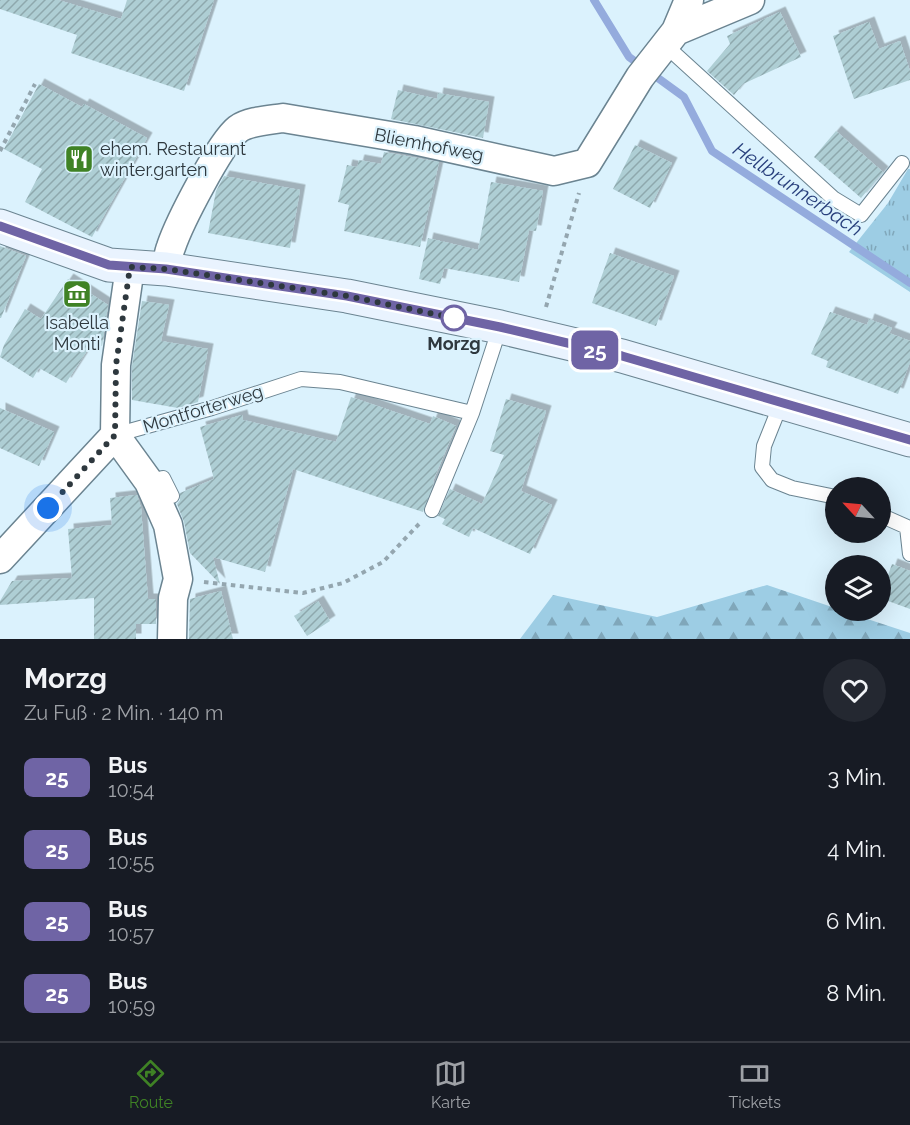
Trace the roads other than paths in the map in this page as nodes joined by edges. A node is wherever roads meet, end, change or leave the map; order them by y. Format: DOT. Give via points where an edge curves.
graph roads {
  1 [pos="689,0"];
  2 [pos="750,0"];
  3 [pos="658,53"];
  4 [pos="902,163"];
  5 [pos="0,226"];
  6 [pos="130,267"];
  7 [pos="166,269"];
  8 [pos="500,327"];
  9 [pos="782,401"];
  10 [pos="472,413"];
  11 [pos="115,435"];
  12 [pos="910,440"];
  13 [pos="825,495"];
  14 [pos="432,510"];
  15 [pos="891,520"];
  16 [pos="910,554"];
  17 [pos="0,559"];
  18 [pos="172,639"];
  1 -- 3 [label="street"];
  2 -- 3 [label="street"];
  3 -- 4 [label="lane" via="832,198 861,215"];
  3 -- 7 [label="street, Bliemhofweg" via="587,163 554,171 414,140 284,118 239,128 226,143 179,230"];
  5 -- 6 [label="street" via="109,265"];
  6 -- 7 [label="street"];
  6 -- 11 [label="street" via="116,365"];
  7 -- 8 [label="street" via="347,296"];
  8 -- 9 [label="street"];
  8 -- 10 [label="lane"];
  9 -- 12 [label="street"];
  9 -- 13 [label="lane" via="764,446 762,467 772,480"];
  10 -- 11 [label="lane, Montforterweg" via="340,382 301,379"];
  10 -- 14 [label="lane"];
  11 -- 17 [label="street"];
  11 -- 18 [label="street, Montforterweg" via="161,489 178,579 173,598"];
  15 -- 16 [label="lane" via="907,527"];
}
